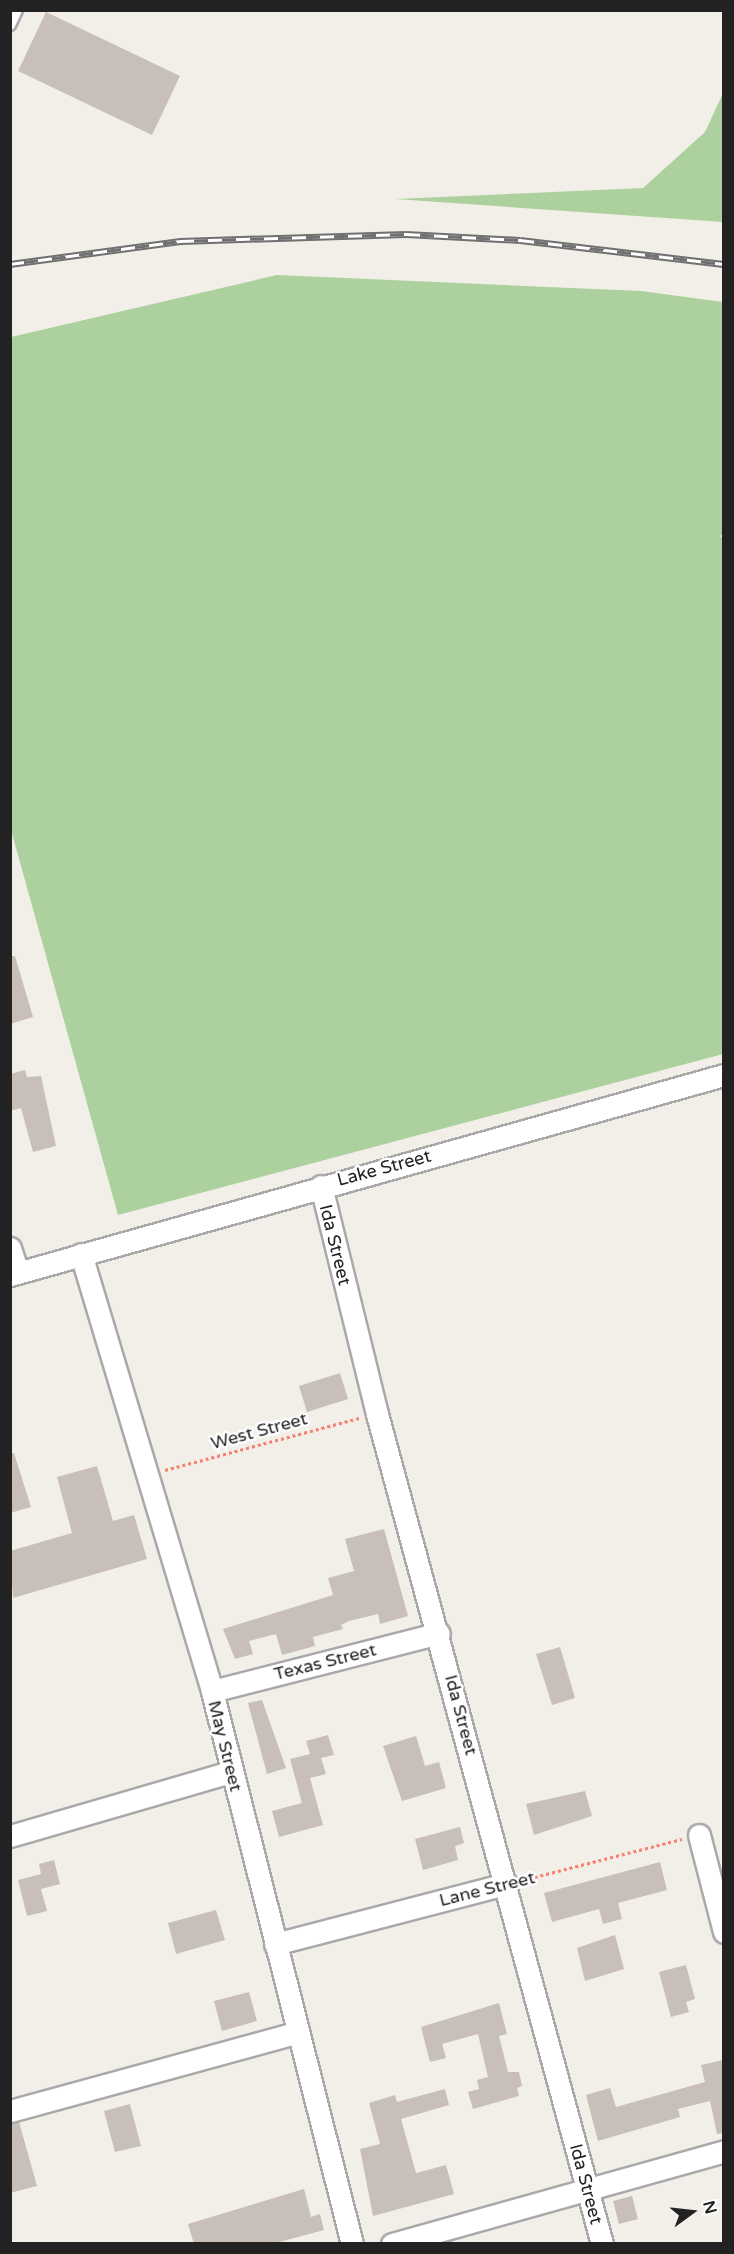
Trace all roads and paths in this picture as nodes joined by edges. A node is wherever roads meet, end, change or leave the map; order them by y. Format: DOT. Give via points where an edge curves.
graph roads {
  1 [pos="17,10"];
  2 [pos="10,25"];
  3 [pos="723,1075"];
  4 [pos="321,1186"];
  5 [pos="10,1248"];
  6 [pos="81,1254"];
  7 [pos="14,1274"];
  8 [pos="376,1413"];
  9 [pos="149,1475"];
  10 [pos="439,1633"];
  11 [pos="212,1691"];
  12 [pos="230,1772"];
  13 [pos="699,1835"];
  14 [pos="10,1836"];
  15 [pos="507,1884"];
  16 [pos="723,1932"];
  17 [pos="275,1944"];
  18 [pos="298,2032"];
  19 [pos="10,2111"];
  20 [pos="723,2151"];
  21 [pos="587,2187"];
  22 [pos="352,2244"];
  23 [pos="392,2244"];
  24 [pos="602,2244"];
  1 -- 2 [label="lane"];
  3 -- 4 [label="street, Lake Street"];
  4 -- 6 [label="street, Lake Street"];
  4 -- 8 [label="street, Ida Street"];
  5 -- 7 [label="street"];
  6 -- 7 [label="street, Lake Street"];
  6 -- 9 [label="street, May Street"];
  8 -- 9 [label="path, West Street"];
  8 -- 10 [label="street, Ida Street"];
  9 -- 11 [label="street, May Street"];
  10 -- 11 [label="street, Texas Street"];
  10 -- 15 [label="street, Ida Street"];
  11 -- 12 [label="street, May Street"];
  12 -- 14 [label="street"];
  12 -- 17 [label="street, May Street"];
  13 -- 15 [label="path, Lane Street"];
  13 -- 16 [label="street"];
  15 -- 17 [label="street, Lane Street"];
  15 -- 21 [label="street, Ida Street"];
  17 -- 18 [label="street, May Street"];
  18 -- 19 [label="street"];
  18 -- 22 [label="street, May Street"];
  20 -- 21 [label="street"];
  21 -- 23 [label="street"];
  21 -- 24 [label="street, Ida Street"];
}
